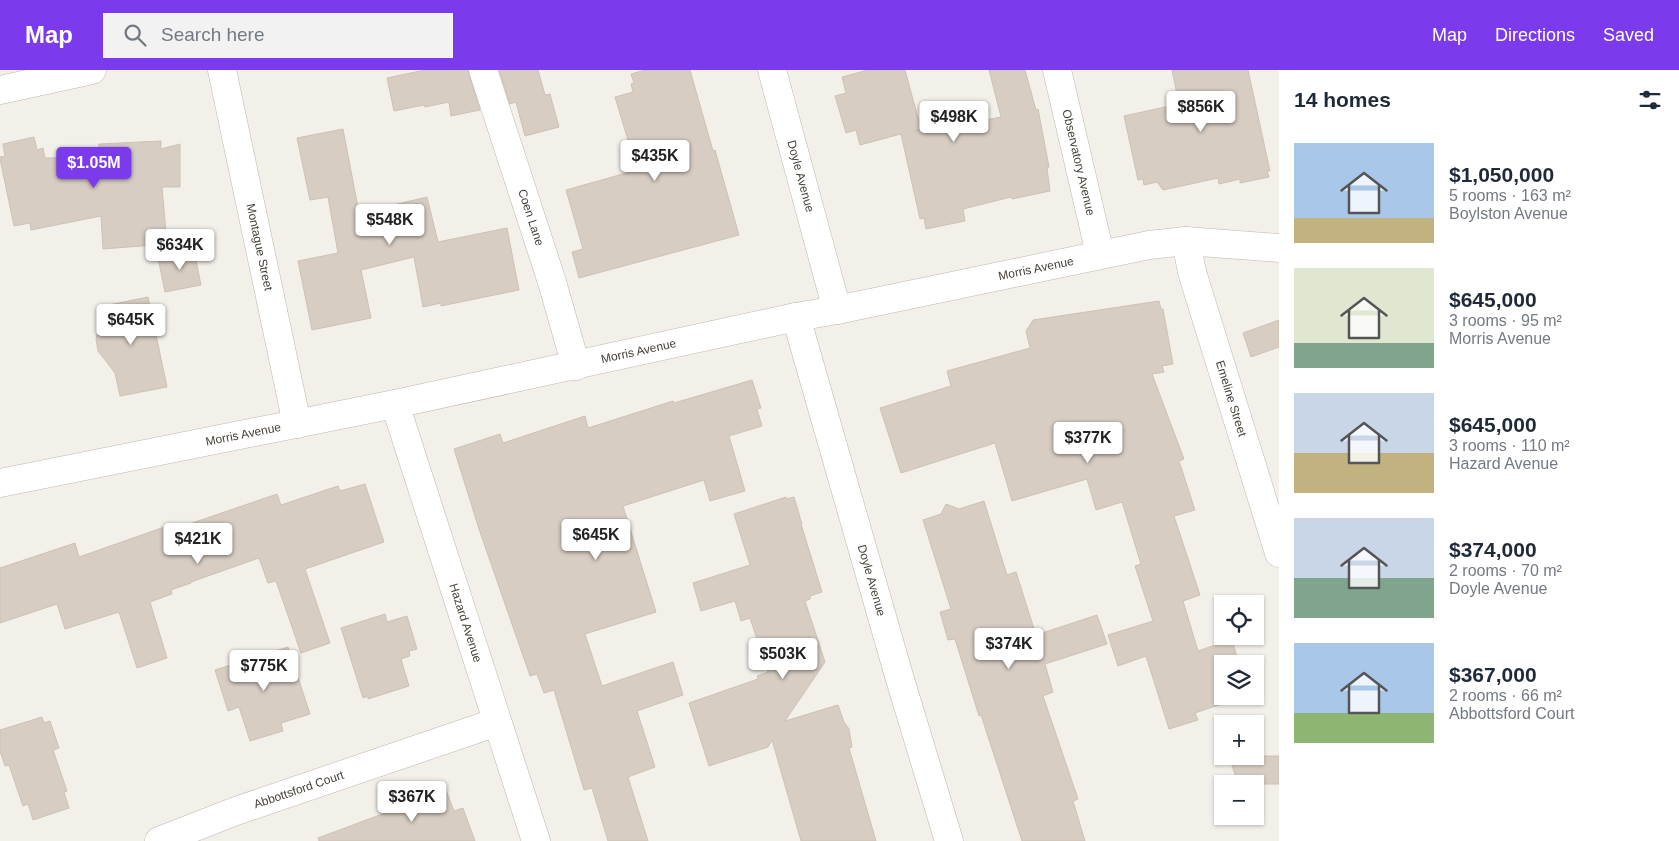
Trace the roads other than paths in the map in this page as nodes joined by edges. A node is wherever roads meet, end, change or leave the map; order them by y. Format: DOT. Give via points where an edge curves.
graph roads {
  1 [pos="92,70"];
  2 [pos="222,70"];
  3 [pos="483,70"];
  4 [pos="772,70"];
  5 [pos="1056,70"];
  6 [pos="0,90"];
  7 [pos="1186,241"];
  8 [pos="1279,248"];
  9 [pos="1100,254"];
  10 [pos="837,310"];
  11 [pos="796,317"];
  12 [pos="576,366"];
  13 [pos="395,404"];
  14 [pos="297,424"];
  15 [pos="0,483"];
  16 [pos="1279,553"];
  17 [pos="498,722"];
  18 [pos="159,841"];
  19 [pos="536,841"];
  20 [pos="949,841"];
  1 -- 6 [label="street"];
  2 -- 14 [label="street, Montague Street"];
  3 -- 12 [label="street, Coen Lane"];
  4 -- 10 [label="street, Doyle Avenue"];
  5 -- 9 [label="street, Observatory Avenue"];
  7 -- 8 [label="street, Morris Avenue"];
  7 -- 9 [label="street, Morris Avenue"];
  7 -- 16 [label="street, Emeline Street" via="1192,272"];
  9 -- 10 [label="street, Morris Avenue"];
  10 -- 11 [label="street, Morris Avenue"];
  11 -- 12 [label="street, Morris Avenue"];
  11 -- 20 [label="street, Doyle Avenue"];
  12 -- 13 [label="street, Morris Avenue"];
  13 -- 14 [label="street, Morris Avenue"];
  13 -- 17 [label="street, Hazard Avenue"];
  14 -- 15 [label="street, Morris Avenue"];
  17 -- 18 [label="street, Abbottsford Court" via="236,811"];
  17 -- 19 [label="street, Hazard Avenue"];
}
